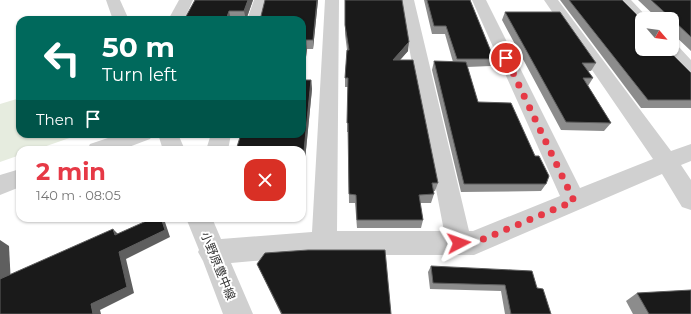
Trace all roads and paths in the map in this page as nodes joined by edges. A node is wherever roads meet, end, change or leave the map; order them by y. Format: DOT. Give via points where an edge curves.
graph roads {
  1 [pos="113,0"];
  2 [pos="186,0"];
  3 [pos="261,0"];
  4 [pos="332,0"];
  5 [pos="407,0"];
  6 [pos="479,0"];
  7 [pos="551,0"];
  8 [pos="623,0"];
  9 [pos="635,13"];
  10 [pos="119,16"];
  11 [pos="178,16"];
  12 [pos="256,16"];
  13 [pos="678,56"];
  14 [pos="691,70"];
  15 [pos="132,138"];
  16 [pos="109,146"];
  17 [pos="691,152"];
  18 [pos="667,162"];
  19 [pos="16,179"];
  20 [pos="0,185"];
  21 [pos="691,200"];
  22 [pos="574,201"];
  23 [pos="200,222"];
  24 [pos="324,243"];
  25 [pos="459,243"];
  26 [pos="211,252"];
  27 [pos="238,314"];
  1 -- 10 [label="street"];
  2 -- 11 [label="street"];
  3 -- 12 [label="street"];
  4 -- 24 [label="street"];
  5 -- 25 [label="street"];
  6 -- 22 [label="street"];
  7 -- 18 [label="street"];
  8 -- 9 [label="street"];
  13 -- 14 [label="street"];
  15 -- 16 [label="street"];
  17 -- 18 [label="street"];
  18 -- 21 [label="street"];
  18 -- 22 [label="street"];
  19 -- 20 [label="street"];
  22 -- 25 [label="street" via="474,243"];
  23 -- 26 [label="street, 小野原豊中線"];
  24 -- 25 [label="street"];
  24 -- 26 [label="street"];
  26 -- 27 [label="street, 小野原豊中線"];
}
